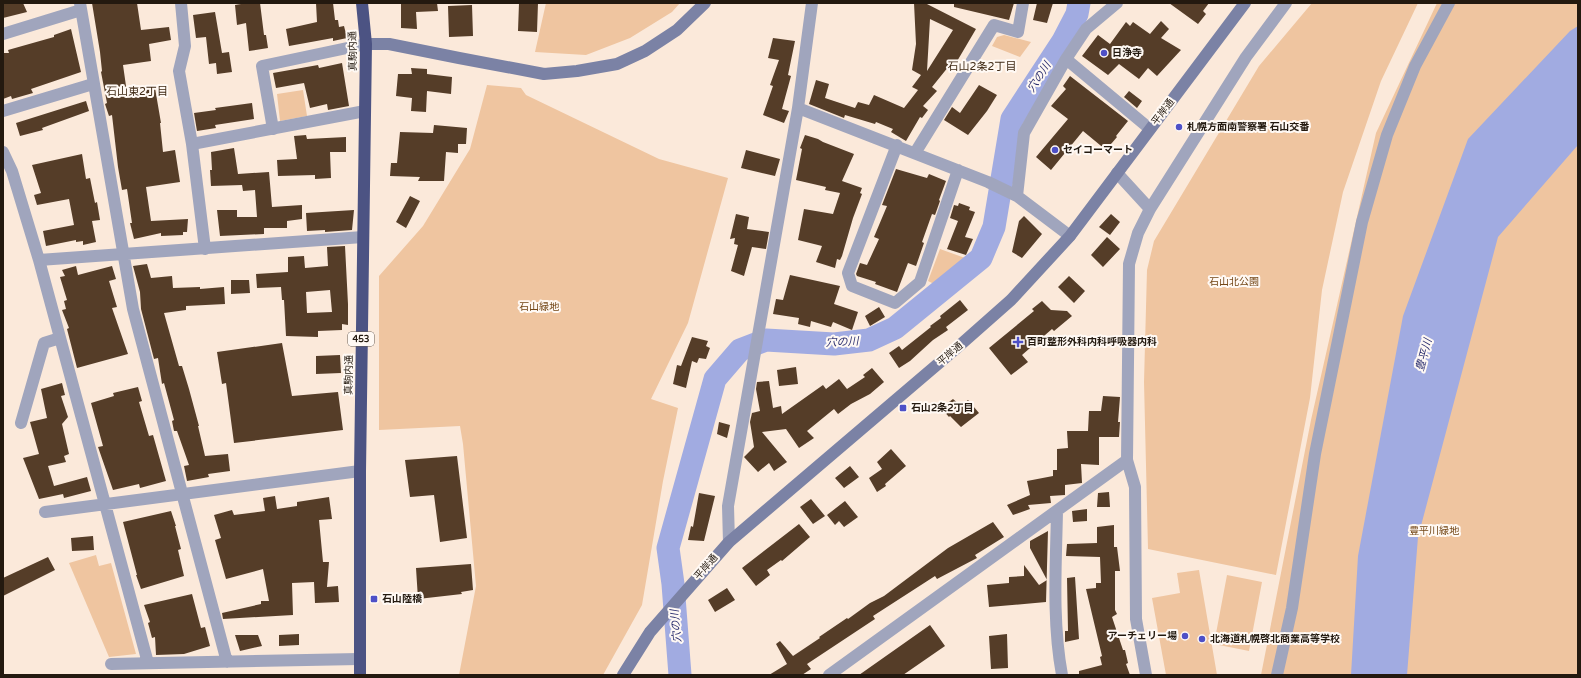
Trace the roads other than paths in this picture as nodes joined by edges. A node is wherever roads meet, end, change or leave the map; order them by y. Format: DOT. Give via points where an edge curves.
graph roads {
  1 [pos="181,3"];
  2 [pos="362,3"];
  3 [pos="705,3"];
  4 [pos="812,3"];
  5 [pos="1023,3"];
  6 [pos="1117,3"];
  7 [pos="1245,3"];
  8 [pos="1286,3"];
  9 [pos="1449,3"];
  10 [pos="80,6"];
  11 [pos="3,34"];
  12 [pos="366,44"];
  13 [pos="1066,59"];
  14 [pos="93,84"];
  15 [pos="798,108"];
  16 [pos="3,111"];
  17 [pos="365,111"];
  18 [pos="273,129"];
  19 [pos="1150,129"];
  20 [pos="192,144"];
  21 [pos="896,145"];
  22 [pos="3,152"];
  23 [pos="915,153"];
  24 [pos="958,170"];
  25 [pos="1116,174"];
  26 [pos="1013,194"];
  27 [pos="1150,209"];
  28 [pos="1070,236"];
  29 [pos="363,237"];
  30 [pos="205,249"];
  31 [pos="124,255"];
  32 [pos="39,260"];
  33 [pos="60,338"];
  34 [pos="21,423"];
  35 [pos="1127,460"];
  36 [pos="360,472"];
  37 [pos="182,495"];
  38 [pos="104,505"];
  39 [pos="1057,511"];
  40 [pos="45,512"];
  41 [pos="729,542"];
  42 [pos="359,659"];
  43 [pos="227,662"];
  44 [pos="111,664"];
  45 [pos="148,664"];
  46 [pos="360,675"];
  47 [pos="623,675"];
  48 [pos="829,675"];
  49 [pos="1062,675"];
  50 [pos="1146,675"];
  51 [pos="1277,675"];
  1 -- 20 [label="street" via="185,46 179,71"];
  2 -- 12 [label="highway, 真駒内通 / 453"];
  3 -- 12 [label="street" via="677,30 645,51 616,64 577,71 544,74 389,44"];
  4 -- 15 [label="street"];
  5 -- 23 [label="street" via="1018,32 994,25"];
  6 -- 13 [label="street" via="1086,29"];
  7 -- 19 [label="street, 平岸通"];
  8 -- 27 [label="street" via="1246,57"];
  9 -- 51 [label="street" via="1415,66 1387,135 1362,222 1315,454 1292,608"];
  10 -- 11 [label="street"];
  10 -- 14 [label="street"];
  12 -- 17 [label="highway, 真駒内通 / 453"];
  12 -- 18 [label="street" via="262,66"];
  13 -- 19 [label="street"];
  13 -- 26 [label="street" via="1024,133"];
  14 -- 16 [label="street"];
  14 -- 31 [label="street"];
  15 -- 21 [label="street"];
  15 -- 41 [label="street" via="728,506"];
  17 -- 18 [label="street"];
  17 -- 29 [label="highway, 真駒内通 / 453"];
  18 -- 20 [label="street"];
  19 -- 25 [label="street, 平岸通"];
  20 -- 30 [label="street"];
  21 -- 23 [label="street"];
  21 -- 24 [label="street" via="848,273 852,286 895,303 920,282"];
  22 -- 32 [label="street" via="12,171"];
  23 -- 24 [label="street"];
  24 -- 26 [label="street"];
  25 -- 27 [label="street"];
  25 -- 28 [label="street, 平岸通"];
  26 -- 28 [label="street"];
  27 -- 35 [label="street" via="1138,233 1129,264"];
  28 -- 41 [label="street, 平岸通" via="1011,300"];
  29 -- 30 [label="street"];
  29 -- 36 [label="highway, 真駒内通 / 453"];
  30 -- 31 [label="street"];
  31 -- 32 [label="street"];
  31 -- 37 [label="street" via="133,309"];
  32 -- 33 [label="street"];
  33 -- 34 [label="street" via="44,344"];
  33 -- 38 [label="street"];
  35 -- 39 [label="street"];
  35 -- 50 [label="street" via="1135,487 1136,619"];
  36 -- 37 [label="street"];
  36 -- 42 [label="highway, 真駒内通 / 453"];
  37 -- 38 [label="street"];
  37 -- 43 [label="street"];
  38 -- 40 [label="street"];
  38 -- 45 [label="street"];
  39 -- 48 [label="street"];
  39 -- 49 [label="street" via="1056,603 1058,656"];
  41 -- 47 [label="street, 平岸通" via="650,632"];
  42 -- 43 [label="street"];
  42 -- 46 [label="highway, 真駒内通 / 453"];
  43 -- 45 [label="street"];
  44 -- 45 [label="street"];
}
